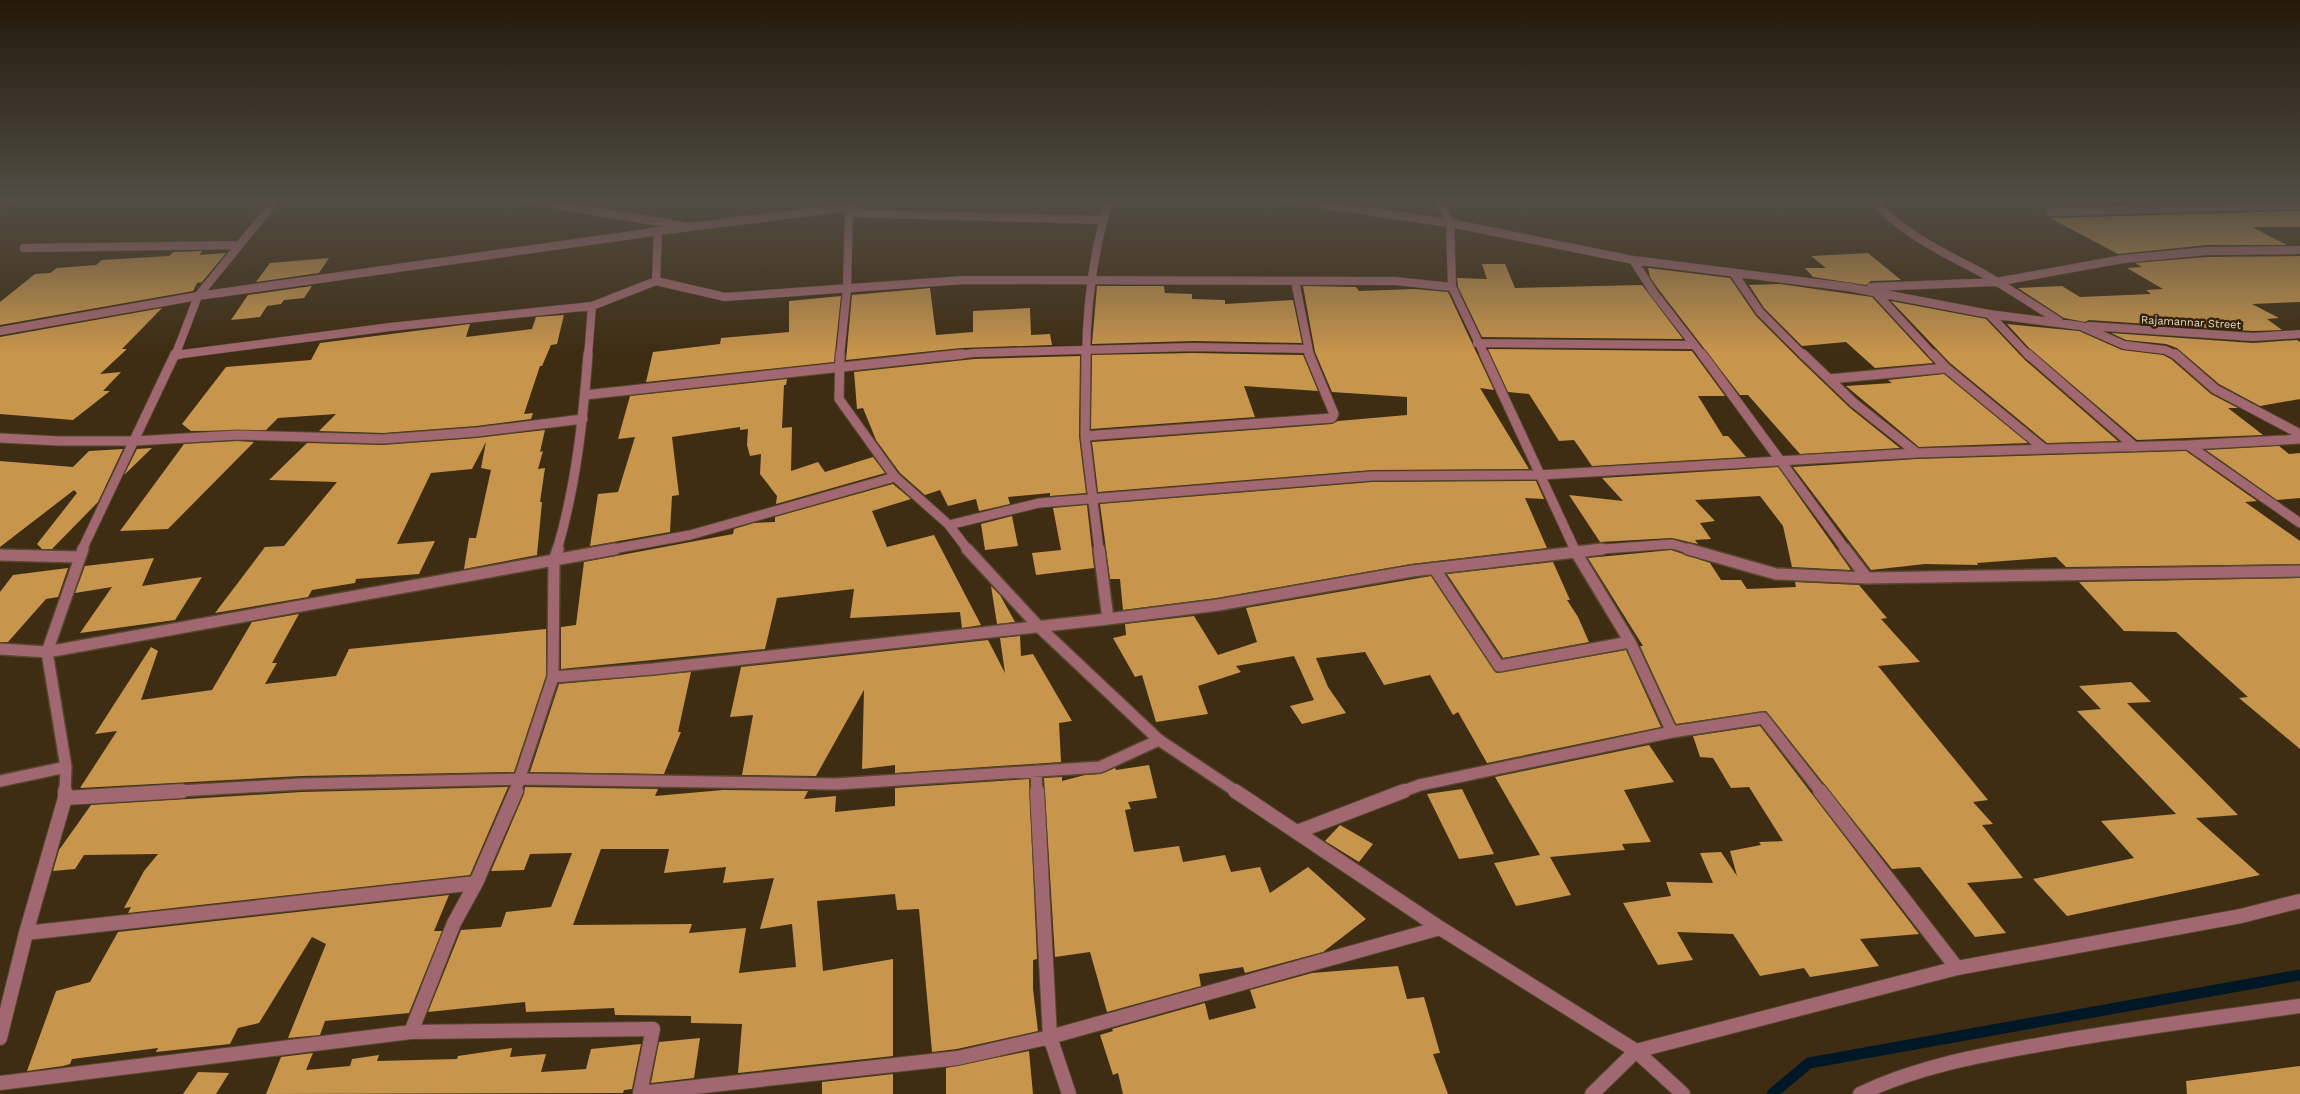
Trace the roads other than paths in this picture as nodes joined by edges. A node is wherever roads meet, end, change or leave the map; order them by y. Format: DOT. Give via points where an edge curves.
graph roads {
  1 [pos="234,250"];
  2 [pos="523,250"];
  3 [pos="657,250"];
  4 [pos="848,250"];
  5 [pos="1097,250"];
  6 [pos="1451,250"];
  7 [pos="1584,250"];
  8 [pos="1941,250"];
  9 [pos="2206,250"];
  10 [pos="1633,260"];
  11 [pos="1734,274"];
  12 [pos="1091,280"];
  13 [pos="656,281"];
  14 [pos="1295,281"];
  15 [pos="1996,282"];
  16 [pos="1452,287"];
  17 [pos="1848,287"];
  18 [pos="847,289"];
  19 [pos="1875,292"];
  20 [pos="198,296"];
  21 [pos="592,306"];
  22 [pos="1989,314"];
  23 [pos="2061,323"];
  24 [pos="2081,326"];
  25 [pos="0,331"];
  26 [pos="2300,334"];
  27 [pos="1478,343"];
  28 [pos="1693,345"];
  29 [pos="1086,349"];
  30 [pos="1307,349"];
  31 [pos="175,355"];
  32 [pos="1946,368"];
  33 [pos="838,369"];
  34 [pos="1829,379"];
  35 [pos="585,395"];
  36 [pos="583,420"];
  37 [pos="2300,434"];
  38 [pos="1085,436"];
  39 [pos="0,438"];
  40 [pos="2300,439"];
  41 [pos="136,441"];
  42 [pos="2188,446"];
  43 [pos="2135,447"];
  44 [pos="2043,448"];
  45 [pos="1918,453"];
  46 [pos="1778,460"];
  47 [pos="1540,475"];
  48 [pos="895,477"];
  49 [pos="1092,498"];
  50 [pos="2300,523"];
  51 [pos="949,525"];
  52 [pos="1576,553"];
  53 [pos="0,555"];
  54 [pos="80,557"];
  55 [pos="554,561"];
  56 [pos="1434,568"];
  57 [pos="2300,571"];
  58 [pos="1867,578"];
  59 [pos="1108,619"];
  60 [pos="1039,627"];
  61 [pos="1630,642"];
  62 [pos="0,649"];
  63 [pos="47,652"];
  64 [pos="554,677"];
  65 [pos="1672,732"];
  66 [pos="1159,740"];
  67 [pos="66,767"];
  68 [pos="1036,771"];
  69 [pos="521,779"];
  70 [pos="0,781"];
  71 [pos="65,798"];
  72 [pos="1297,832"];
  73 [pos="476,883"];
  74 [pos="2300,901"];
  75 [pos="1440,928"];
  76 [pos="26,932"];
  77 [pos="1957,968"];
  78 [pos="2300,1006"];
  79 [pos="3,1015"];
  80 [pos="411,1032"];
  81 [pos="1050,1037"];
  82 [pos="0,1038"];
  83 [pos="1636,1051"];
  84 [pos="0,1083"];
  85 [pos="640,1093"];
  86 [pos="1069,1094"];
  87 [pos="1592,1094"];
  88 [pos="1683,1094"];
  89 [pos="1860,1094"];
  1 -- 20 [label="street"];
  2 -- 20 [label="street"];
  3 -- 13 [label="street"];
  4 -- 18 [label="street"];
  5 -- 12 [label="street"];
  6 -- 16 [label="street"];
  7 -- 10 [label="street"];
  8 -- 15 [label="street"];
  9 -- 15 [label="street" via="2132,258"];
  10 -- 11 [label="street"];
  10 -- 28 [label="street"];
  11 -- 17 [label="street"];
  11 -- 34 [label="street" via="1760,312"];
  12 -- 14 [label="street"];
  12 -- 18 [label="street" via="964,280"];
  12 -- 29 [label="street"];
  13 -- 18 [label="street" via="725,297"];
  13 -- 21 [label="street"];
  14 -- 16 [label="street" via="1395,281"];
  14 -- 30 [label="street"];
  15 -- 17 [label="street"];
  15 -- 23 [label="street"];
  16 -- 27 [label="street"];
  17 -- 19 [label="street"];
  18 -- 33 [label="street"];
  19 -- 22 [label="street"];
  19 -- 32 [label="street"];
  20 -- 25 [label="street"];
  20 -- 31 [label="street"];
  21 -- 31 [label="street" via="390,327"];
  21 -- 35 [label="street"];
  22 -- 23 [label="street"];
  22 -- 43 [label="street" via="2034,362"];
  23 -- 24 [label="street"];
  24 -- 26 [label="street, Rajamannar Street" via="2252,336"];
  24 -- 37 [label="street" via="2124,345 2165,350 2177,355 2215,389"];
  27 -- 28 [label="street"];
  27 -- 47 [label="street"];
  28 -- 46 [label="street"];
  29 -- 30 [label="street"];
  29 -- 33 [label="street" via="974,353"];
  29 -- 38 [label="street"];
  30 -- 38 [label="street" via="1334,414 1332,418"];
  31 -- 41 [label="street"];
  32 -- 34 [label="street"];
  32 -- 44 [label="street"];
  33 -- 35 [label="street"];
  33 -- 48 [label="street" via="839,399"];
  34 -- 45 [label="street"];
  35 -- 36 [label="street"];
  36 -- 41 [label="street" via="382,439 237,435"];
  36 -- 55 [label="street" via="568,514"];
  38 -- 49 [label="street"];
  39 -- 41 [label="street"];
  40 -- 42 [label="street"];
  41 -- 54 [label="street"];
  42 -- 43 [label="street"];
  42 -- 50 [label="street"];
  43 -- 44 [label="street"];
  44 -- 45 [label="street"];
  45 -- 46 [label="street"];
  46 -- 47 [label="street"];
  46 -- 58 [label="street"];
  47 -- 49 [label="street" via="1372,476"];
  47 -- 52 [label="street"];
  48 -- 51 [label="street"];
  48 -- 55 [label="street" via="690,535"];
  49 -- 51 [label="street" via="1039,503"];
  49 -- 59 [label="street"];
  51 -- 60 [label="street" via="973,557"];
  52 -- 56 [label="street"];
  52 -- 58 [label="street" via="1672,544 1776,574"];
  52 -- 61 [label="street"];
  53 -- 54 [label="street"];
  54 -- 63 [label="street"];
  55 -- 63 [label="street"];
  55 -- 64 [label="street"];
  56 -- 59 [label="street" via="1218,605"];
  56 -- 61 [label="street" via="1499,666"];
  57 -- 58 [label="street"];
  59 -- 60 [label="street"];
  60 -- 64 [label="street"];
  60 -- 66 [label="street"];
  61 -- 65 [label="street"];
  62 -- 63 [label="street"];
  63 -- 67 [label="street"];
  64 -- 69 [label="street"];
  65 -- 72 [label="street" via="1420,785"];
  65 -- 77 [label="street" via="1763,718"];
  66 -- 68 [label="street" via="1100,767"];
  66 -- 72 [label="street"];
  67 -- 70 [label="street"];
  67 -- 71 [label="street"];
  68 -- 69 [label="street" via="836,784"];
  68 -- 81 [label="street"];
  69 -- 71 [label="street" via="302,784"];
  69 -- 73 [label="street"];
  71 -- 76 [label="street"];
  72 -- 75 [label="street"];
  73 -- 76 [label="street"];
  73 -- 80 [label="street" via="454,924"];
  74 -- 77 [label="street" via="2242,916"];
  75 -- 81 [label="street"];
  75 -- 83 [label="street"];
  76 -- 79 [label="street"];
  77 -- 83 [label="street"];
  78 -- 89 [label="street" via="1998,1052 1938,1065 1877,1084"];
  79 -- 82 [label="street"];
  80 -- 84 [label="street"];
  80 -- 85 [label="street" via="652,1029"];
  81 -- 85 [label="street" via="958,1058"];
  81 -- 86 [label="street"];
  83 -- 87 [label="street"];
  83 -- 88 [label="street"];
}
